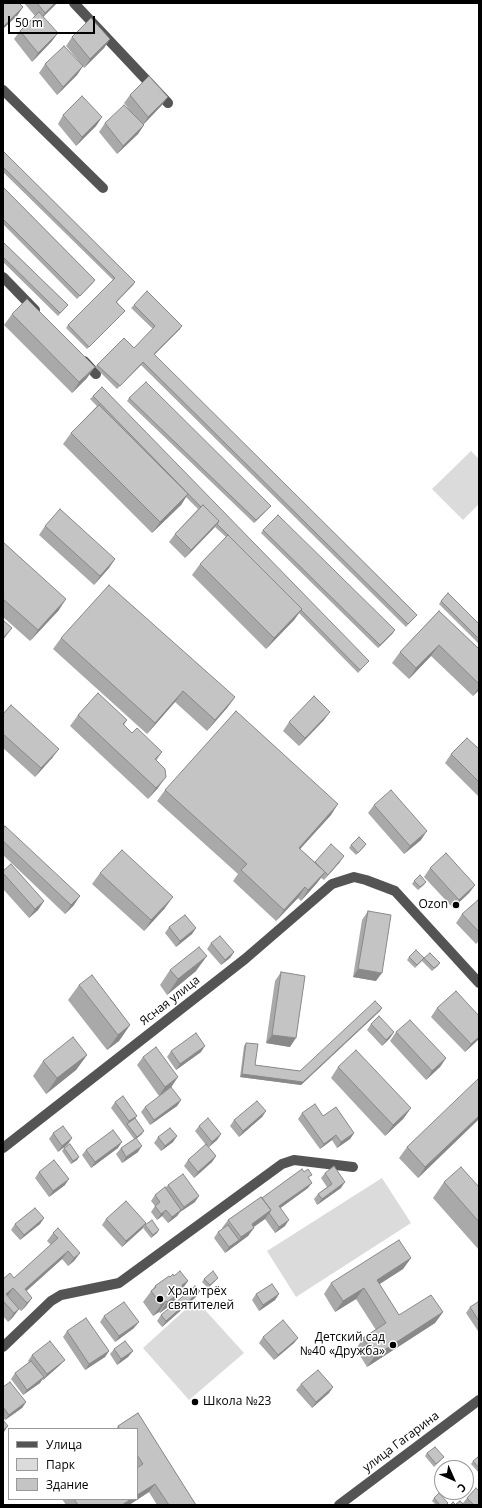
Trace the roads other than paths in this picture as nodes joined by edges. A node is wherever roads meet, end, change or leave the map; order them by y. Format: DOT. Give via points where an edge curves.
graph roads {
  1 [pos="74,3"];
  2 [pos="3,90"];
  3 [pos="168,103"];
  4 [pos="103,188"];
  5 [pos="3,277"];
  6 [pos="42,317"];
  7 [pos="77,354"];
  8 [pos="96,374"];
  9 [pos="479,983"];
  10 [pos="3,1148"];
  11 [pos="354,1167"];
  12 [pos="3,1347"];
  13 [pos="479,1400"];
  14 [pos="339,1505"];
  1 -- 3 [label="street"];
  2 -- 4 [label="street"];
  5 -- 6 [label="street"];
  7 -- 8 [label="street"];
  9 -- 10 [label="street, Ясная улица" via="395,892 354,877 332,884 245,959"];
  11 -- 12 [label="street" via="294,1160 282,1164 119,1283 62,1295 51,1301"];
  13 -- 14 [label="street, улица Гагарина"];
}
